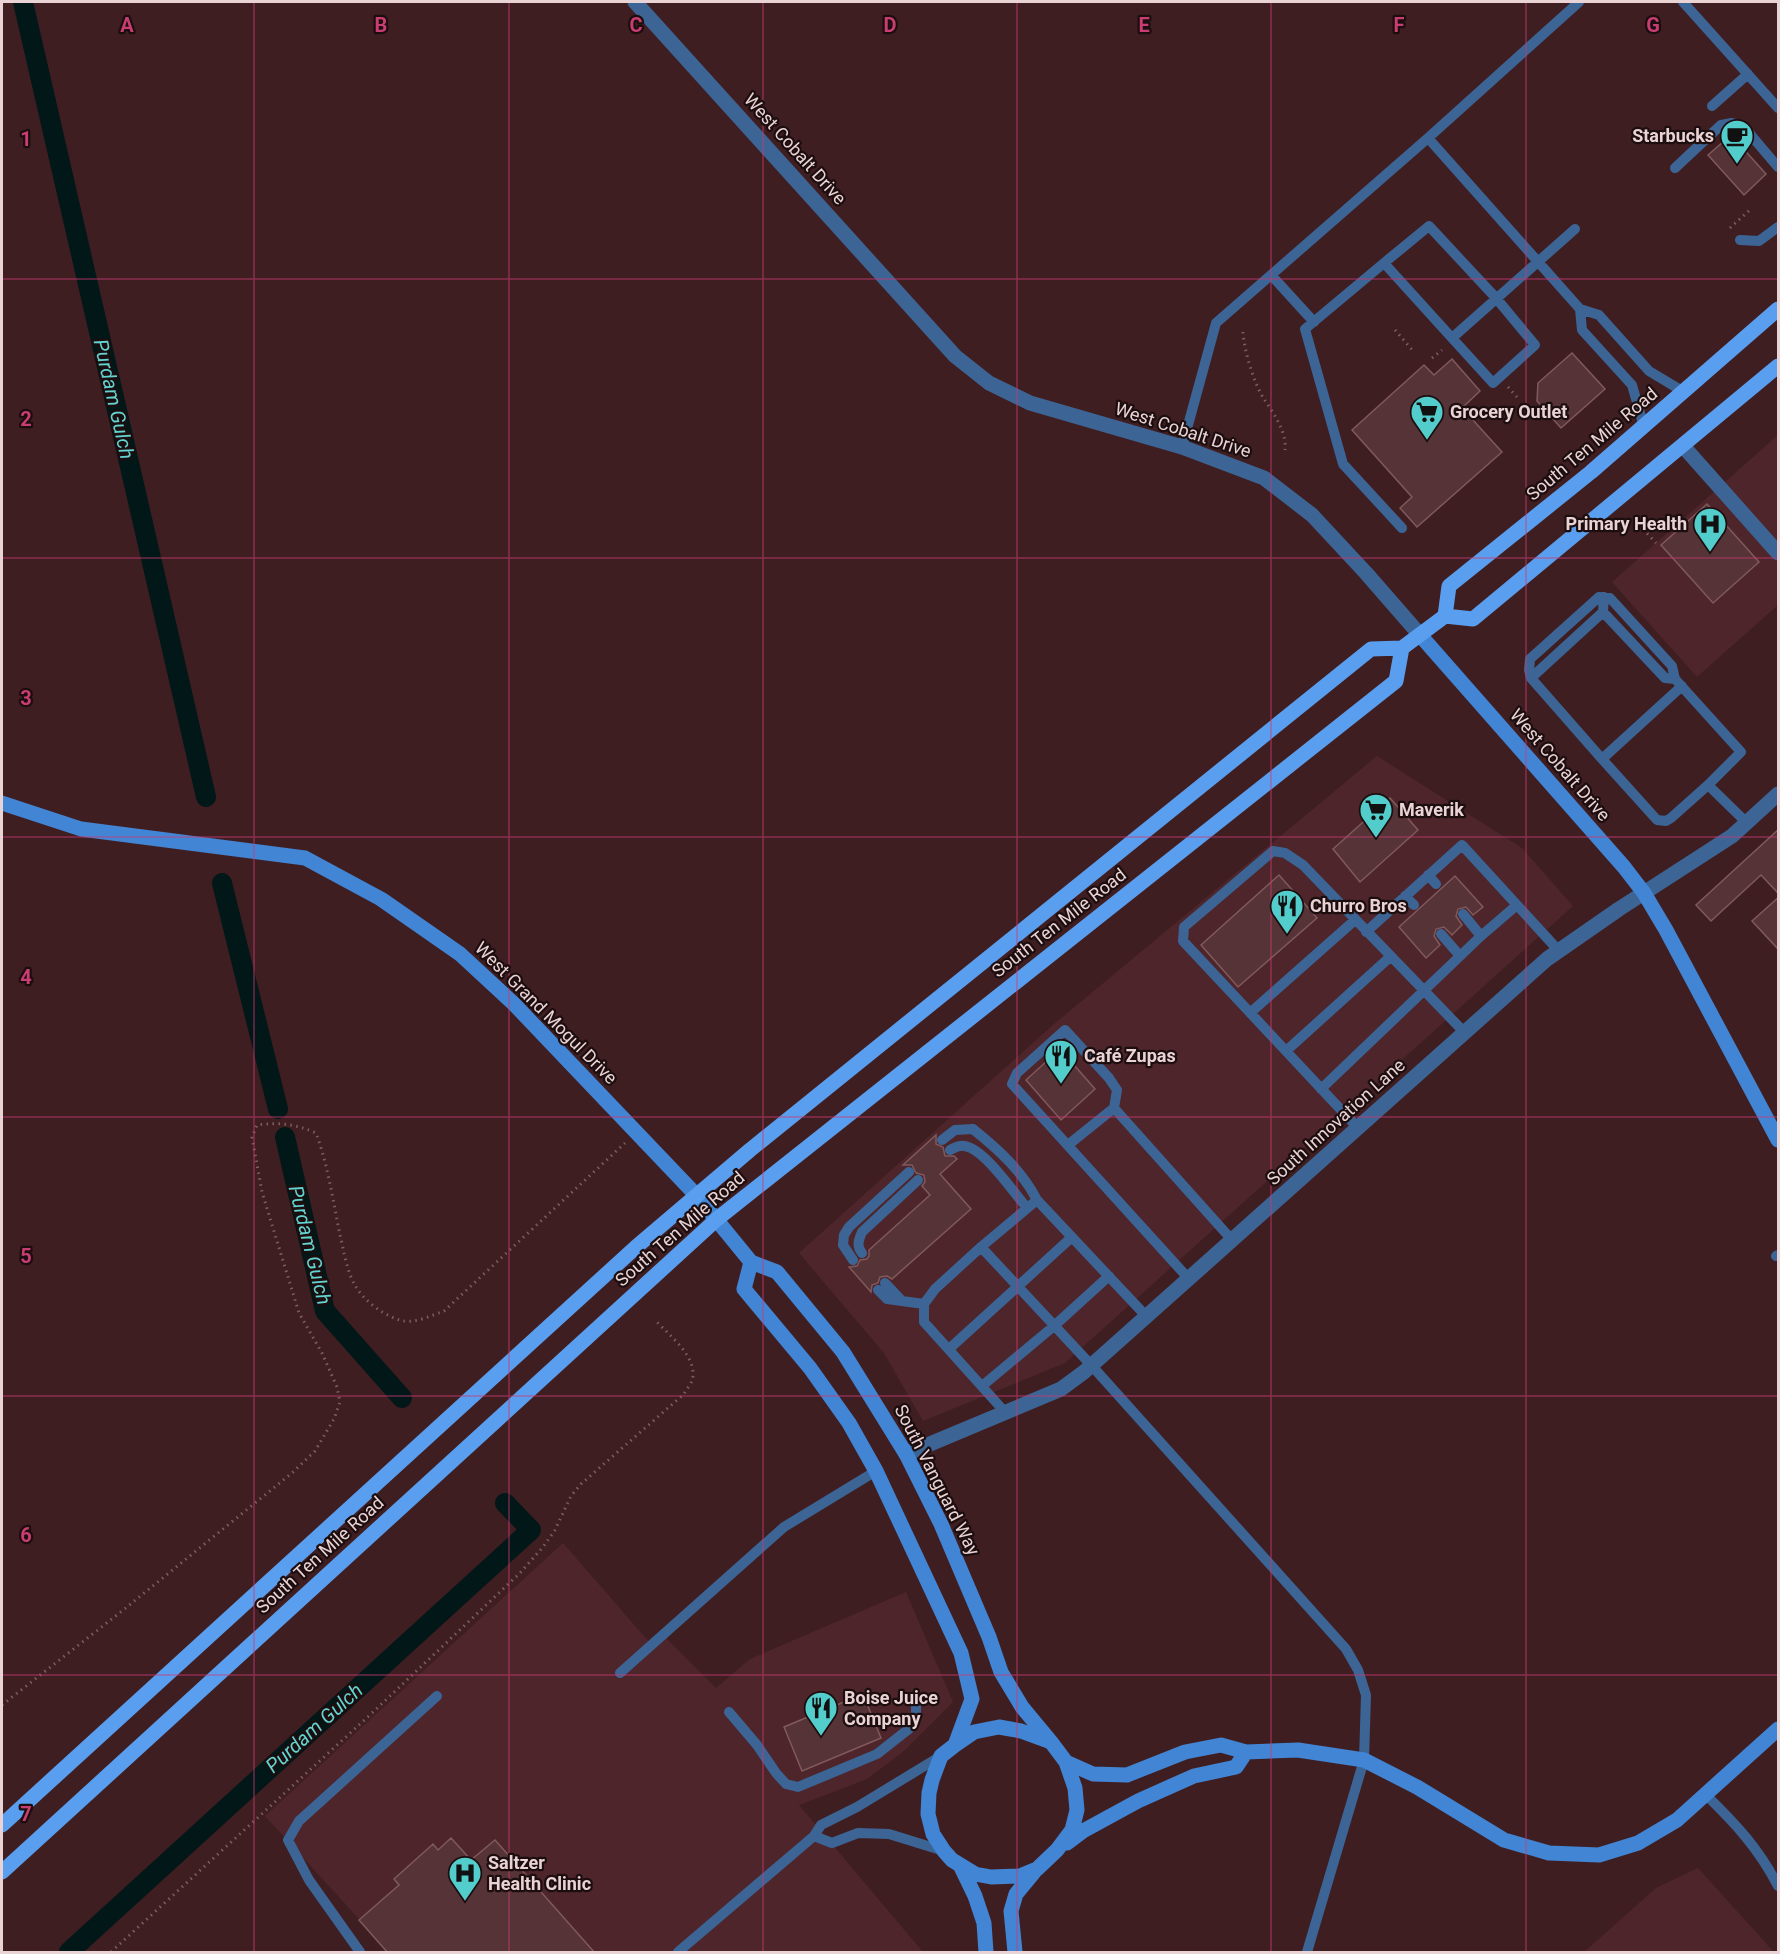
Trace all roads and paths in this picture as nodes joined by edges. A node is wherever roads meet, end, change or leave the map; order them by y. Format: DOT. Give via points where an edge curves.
graph roads {
  1 [pos="635,2"];
  2 [pos="1580,2"];
  3 [pos="1683,2"];
  4 [pos="1748,74"];
  5 [pos="1712,106"];
  6 [pos="1779,108"];
  7 [pos="1428,138"];
  8 [pos="1779,167"];
  9 [pos="1675,168"];
  10 [pos="1752,208"];
  11 [pos="1779,227"];
  12 [pos="1730,228"];
  13 [pos="1575,229"];
  14 [pos="1740,240"];
  15 [pos="1538,261"];
  16 [pos="1384,263"];
  17 [pos="1272,275"];
  18 [pos="1496,298"];
  19 [pos="1580,309"];
  20 [pos="1779,309"];
  21 [pos="1314,322"];
  22 [pos="1395,330"];
  23 [pos="1243,332"];
  24 [pos="1452,338"];
  25 [pos="1414,352"];
  26 [pos="1779,366"];
  27 [pos="1684,392"];
  28 [pos="1644,427"];
  29 [pos="1683,446"];
  30 [pos="1182,447"];
  31 [pos="1285,450"];
  32 [pos="1402,528"];
  33 [pos="1643,529"];
  34 [pos="1656,543"];
  35 [pos="1779,553"];
  36 [pos="1604,597"];
  37 [pos="1603,612"];
  38 [pos="1445,616"];
  39 [pos="1420,635"];
  40 [pos="1650,642"];
  41 [pos="1402,648"];
  42 [pos="1639,651"];
  43 [pos="1531,678"];
  44 [pos="1679,683"];
  45 [pos="1602,759"];
  46 [pos="1708,785"];
  47 [pos="1779,794"];
  48 [pos="2,803"];
  49 [pos="1747,823"];
  50 [pos="1428,875"];
  51 [pos="1436,884"];
  52 [pos="1644,893"];
  53 [pos="1405,896"];
  54 [pos="1414,905"];
  55 [pos="1517,905"];
  56 [pos="1462,914"];
  57 [pos="1355,920"];
  58 [pos="1366,932"];
  59 [pos="1441,934"];
  60 [pos="1481,936"];
  61 [pos="1559,951"];
  62 [pos="1460,956"];
  63 [pos="1390,957"];
  64 [pos="1424,991"];
  65 [pos="1250,1013"];
  66 [pos="1464,1033"];
  67 [pos="1286,1052"];
  68 [pos="1321,1089"];
  69 [pos="1114,1108"];
  70 [pos="1358,1128"];
  71 [pos="632,1140"];
  72 [pos="942,1140"];
  73 [pos="1779,1140"];
  74 [pos="1068,1145"];
  75 [pos="950,1150"];
  76 [pos="697,1196"];
  77 [pos="1037,1200"];
  78 [pos="1027,1208"];
  79 [pos="717,1219"];
  80 [pos="1072,1237"];
  81 [pos="1232,1240"];
  82 [pos="981,1247"];
  83 [pos="857,1257"];
  84 [pos="751,1262"];
  85 [pos="1109,1276"];
  86 [pos="1189,1279"];
  87 [pos="881,1286"];
  88 [pos="1018,1287"];
  89 [pos="924,1304"];
  90 [pos="1147,1317"];
  91 [pos="656,1321"];
  92 [pos="1054,1326"];
  93 [pos="949,1349"];
  94 [pos="1092,1366"];
  95 [pos="982,1386"];
  96 [pos="1004,1411"];
  97 [pos="906,1454"];
  98 [pos="876,1471"];
  99 [pos="620,1673"];
  100 [pos="437,1696"];
  101 [pos="2,1705"];
  102 [pos="916,1706"];
  103 [pos="729,1712"];
  104 [pos="1779,1729"];
  105 [pos="1051,1742"];
  106 [pos="955,1745"];
  107 [pos="1246,1752"];
  108 [pos="941,1756"];
  109 [pos="1364,1760"];
  110 [pos="1066,1762"];
  111 [pos="1706,1795"];
  112 [pos="2,1825"];
  113 [pos="814,1836"];
  114 [pos="1057,1850"];
  115 [pos="944,1851"];
  116 [pos="961,1867"];
  117 [pos="1037,1869"];
  118 [pos="2,1872"];
  119 [pos="1779,1886"];
  120 [pos="111,1953"];
  121 [pos="360,1953"];
  122 [pos="678,1953"];
  123 [pos="986,1953"];
  124 [pos="1015,1953"];
  125 [pos="1307,1953"];
  1 -- 30 [label="street, West Cobalt Drive" via="955,356 989,383 1030,403"];
  2 -- 7 [label="lane"];
  3 -- 4 [label="lane"];
  4 -- 5 [label="lane"];
  4 -- 6 [label="lane"];
  7 -- 15 [label="lane"];
  7 -- 17 [label="lane"];
  8 -- 9 [label="lane" via="1744,127 1732,123 1722,125"];
  10 -- 12 [label="path"];
  11 -- 14 [label="lane" via="1759,241"];
  13 -- 15 [label="lane"];
  15 -- 18 [label="lane"];
  15 -- 19 [label="lane"];
  16 -- 18 [label="lane" via="1429,226"];
  16 -- 21 [label="lane"];
  16 -- 24 [label="lane"];
  17 -- 21 [label="lane"];
  17 -- 30 [label="lane" via="1216,323"];
  18 -- 24 [label="lane"];
  18 -- 24 [label="lane" via="1535,345 1493,383"];
  19 -- 27 [label="lane" via="1599,315 1649,371"];
  19 -- 28 [label="lane" via="1582,330 1632,385"];
  20 -- 27 [label="main road, South Ten Mile Road"];
  21 -- 32 [label="lane" via="1305,329 1343,464"];
  22 -- 25 [label="path"];
  23 -- 31 [label="path" via="1245,351 1286,440"];
  26 -- 29 [label="main road"];
  27 -- 28 [label="main road, South Ten Mile Road"];
  28 -- 38 [label="main road, South Ten Mile Road" via="1449,586"];
  29 -- 35 [label="street"];
  29 -- 38 [label="main road" via="1473,619"];
  30 -- 39 [label="street, West Cobalt Drive" via="1264,478 1311,515"];
  33 -- 34 [label="path"];
  36 -- 37 [label="lane"];
  36 -- 40 [label="lane" via="1610,598"];
  36 -- 43 [label="lane" via="1593,601 1530,659"];
  37 -- 42 [label="lane"];
  37 -- 43 [label="lane"];
  38 -- 39 [label="main road"];
  39 -- 41 [label="main road"];
  39 -- 52 [label="street, West Cobalt Drive"];
  40 -- 42 [label="lane"];
  40 -- 44 [label="lane" via="1672,666"];
  41 -- 76 [label="main road, South Ten Mile Road" via="1371,649"];
  41 -- 79 [label="main road, South Ten Mile Road" via="1396,681"];
  42 -- 44 [label="lane" via="1665,678"];
  43 -- 45 [label="lane"];
  44 -- 45 [label="lane"];
  44 -- 46 [label="lane" via="1741,752"];
  45 -- 46 [label="lane" via="1657,820 1671,818"];
  46 -- 49 [label="lane"];
  47 -- 49 [label="street, South Innovation Lane"];
  48 -- 76 [label="street, West Grand Mogul Drive" via="81,829 305,858 381,899 460,954 514,1004"];
  49 -- 52 [label="street, South Innovation Lane"];
  50 -- 51 [label="lane"];
  50 -- 53 [label="lane"];
  50 -- 55 [label="lane" via="1462,845"];
  52 -- 61 [label="street, South Innovation Lane"];
  52 -- 73 [label="street, West Cobalt Drive"];
  53 -- 54 [label="lane"];
  53 -- 58 [label="lane"];
  55 -- 60 [label="lane"];
  55 -- 61 [label="lane"];
  56 -- 60 [label="lane"];
  57 -- 58 [label="lane"];
  57 -- 65 [label="lane"];
  57 -- 65 [label="lane" via="1303,865 1286,853 1273,851 1184,927 1183,941"];
  58 -- 63 [label="lane"];
  59 -- 62 [label="lane"];
  60 -- 62 [label="lane"];
  61 -- 66 [label="street, South Innovation Lane"];
  62 -- 64 [label="lane"];
  63 -- 64 [label="lane"];
  63 -- 67 [label="lane"];
  64 -- 66 [label="lane"];
  64 -- 68 [label="lane"];
  65 -- 67 [label="lane"];
  66 -- 70 [label="street, South Innovation Lane"];
  67 -- 68 [label="lane"];
  68 -- 70 [label="lane"];
  69 -- 74 [label="lane"];
  69 -- 74 [label="lane" via="1117,1090 1065,1030 1017,1073 1012,1084"];
  69 -- 81 [label="lane"];
  70 -- 81 [label="street, South Innovation Lane"];
  71 -- 101 [label="path" via="624,1143 444,1311 404,1321 372,1304 356,1287 345,1257 316,1133 299,1125 257,1125 252,1137 262,1192 298,1313 337,1387 340,1402 334,1419 315,1451 292,1473"];
  72 -- 77 [label="lane" via="955,1130 973,1129 1027,1181"];
  74 -- 86 [label="lane"];
  75 -- 78 [label="lane" via="962,1145 973,1149"];
  76 -- 79 [label="street, South Vanguard Way"];
  76 -- 112 [label="main road, South Ten Mile Road" via="636,1247"];
  77 -- 78 [label="lane"];
  77 -- 80 [label="lane"];
  78 -- 82 [label="lane"];
  79 -- 84 [label="street, South Vanguard Way"];
  79 -- 118 [label="main road, South Ten Mile Road"];
  80 -- 85 [label="lane"];
  80 -- 88 [label="lane"];
  81 -- 86 [label="street, South Innovation Lane"];
  82 -- 88 [label="lane"];
  82 -- 89 [label="lane"];
  83 -- 83 [label="lane" via="843,1245 849,1227 913,1176 862,1232"];
  84 -- 97 [label="street, South Vanguard Way" via="777,1272 843,1352"];
  84 -- 98 [label="street" via="744,1289 810,1368 849,1423"];
  85 -- 90 [label="lane"];
  85 -- 92 [label="lane"];
  86 -- 90 [label="street, South Innovation Lane"];
  87 -- 89 [label="lane" via="901,1300"];
  88 -- 92 [label="lane"];
  88 -- 93 [label="lane"];
  89 -- 93 [label="lane" via="924,1322"];
  90 -- 94 [label="street, South Innovation Lane"];
  91 -- 120 [label="path" via="685,1352 692,1366 692,1381 684,1394 580,1484 549,1538 520,1573"];
  92 -- 94 [label="lane"];
  92 -- 95 [label="lane"];
  93 -- 95 [label="lane"];
  94 -- 96 [label="street, South Innovation Lane" via="1061,1389"];
  94 -- 109 [label="lane" via="1346,1648 1366,1695"];
  95 -- 96 [label="lane"];
  96 -- 97 [label="street, South Innovation Lane"];
  97 -- 105 [label="street, South Vanguard Way" via="941,1524 1001,1672 1022,1707"];
  98 -- 99 [label="lane" via="784,1527"];
  98 -- 106 [label="street" via="961,1653 972,1700"];
  100 -- 121 [label="lane" via="299,1821 288,1840 309,1880"];
  102 -- 103 [label="lane" via="916,1719 910,1728 877,1754 798,1787 786,1784"];
  104 -- 111 [label="street"];
  105 -- 106 [label="street" via="999,1728 974,1732"];
  105 -- 110 [label="street"];
  106 -- 108 [label="street"];
  107 -- 109 [label="street" via="1298,1750"];
  107 -- 110 [label="street" via="1221,1745 1194,1750 1127,1775 1093,1774"];
  107 -- 114 [label="street" via="1236,1767 1194,1776 1138,1801"];
  108 -- 113 [label="lane" via="821,1826"];
  108 -- 115 [label="street" via="930,1787 928,1814 933,1834"];
  109 -- 111 [label="street" via="1417,1786 1504,1840 1549,1853 1599,1855 1638,1843 1677,1820"];
  109 -- 125 [label="lane"];
  110 -- 114 [label="street" via="1077,1810 1072,1830"];
  111 -- 119 [label="lane" via="1761,1853"];
  113 -- 115 [label="lane" via="832,1844 858,1833 889,1834"];
  113 -- 122 [label="lane"];
  114 -- 117 [label="street"];
  115 -- 116 [label="street"];
  116 -- 117 [label="street" via="991,1877 1020,1876"];
  116 -- 123 [label="street" via="984,1923"];
  117 -- 124 [label="street" via="1016,1894 1011,1911"];
}
